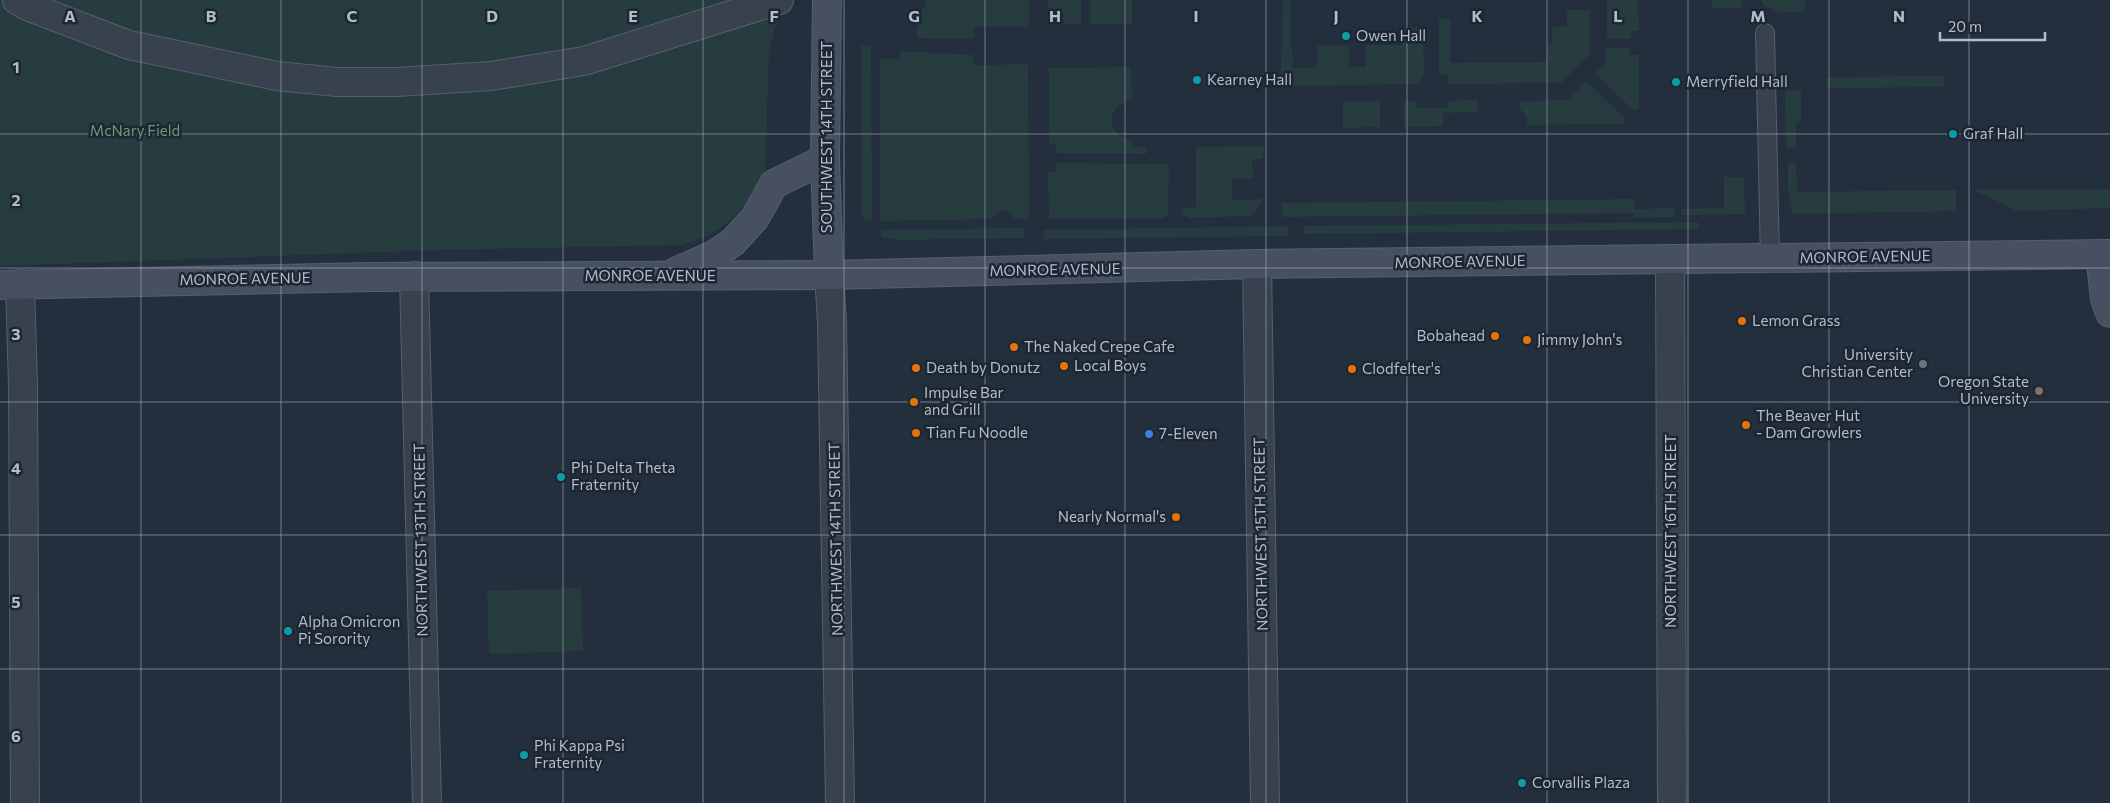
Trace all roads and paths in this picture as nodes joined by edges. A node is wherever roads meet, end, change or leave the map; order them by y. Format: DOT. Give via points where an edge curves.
graph roads {
  1 [pos="17,0"];
  2 [pos="780,0"];
  3 [pos="827,0"];
  4 [pos="1764,33"];
  5 [pos="825,159"];
  6 [pos="2105,254"];
  7 [pos="1770,258"];
  8 [pos="1670,260"];
  9 [pos="1257,264"];
  10 [pos="829,275"];
  11 [pos="414,276"];
  12 [pos="665,277"];
  13 [pos="10,284"];
  14 [pos="2110,312"];
  15 [pos="25,803"];
  16 [pos="427,803"];
  17 [pos="840,803"];
  18 [pos="1265,803"];
  19 [pos="1672,803"];
  1 -- 2 [label="street" via="129,45 277,76 337,82 398,82 491,76 584,61"];
  3 -- 5 [label="street, SOUTHWEST 14TH STREET"];
  4 -- 7 [label="lane"];
  5 -- 10 [label="street, SOUTHWEST 14TH STREET"];
  5 -- 12 [label="street" via="774,184 755,218 733,242 714,255"];
  6 -- 7 [label="street, MONROE AVENUE"];
  6 -- 14 [label="street" via="2105,299"];
  7 -- 8 [label="street, MONROE AVENUE"];
  8 -- 9 [label="street, MONROE AVENUE"];
  8 -- 19 [label="street, NORTHWEST 16TH STREET"];
  9 -- 10 [label="street, MONROE AVENUE"];
  9 -- 18 [label="street, NORTHWEST 15TH STREET"];
  10 -- 12 [label="street, MONROE AVENUE"];
  10 -- 17 [label="street, NORTHWEST 14TH STREET"];
  11 -- 12 [label="street, MONROE AVENUE"];
  11 -- 13 [label="street, MONROE AVENUE"];
  11 -- 16 [label="street, NORTHWEST 13TH STREET"];
  13 -- 15 [label="street" via="23,386"];
}
